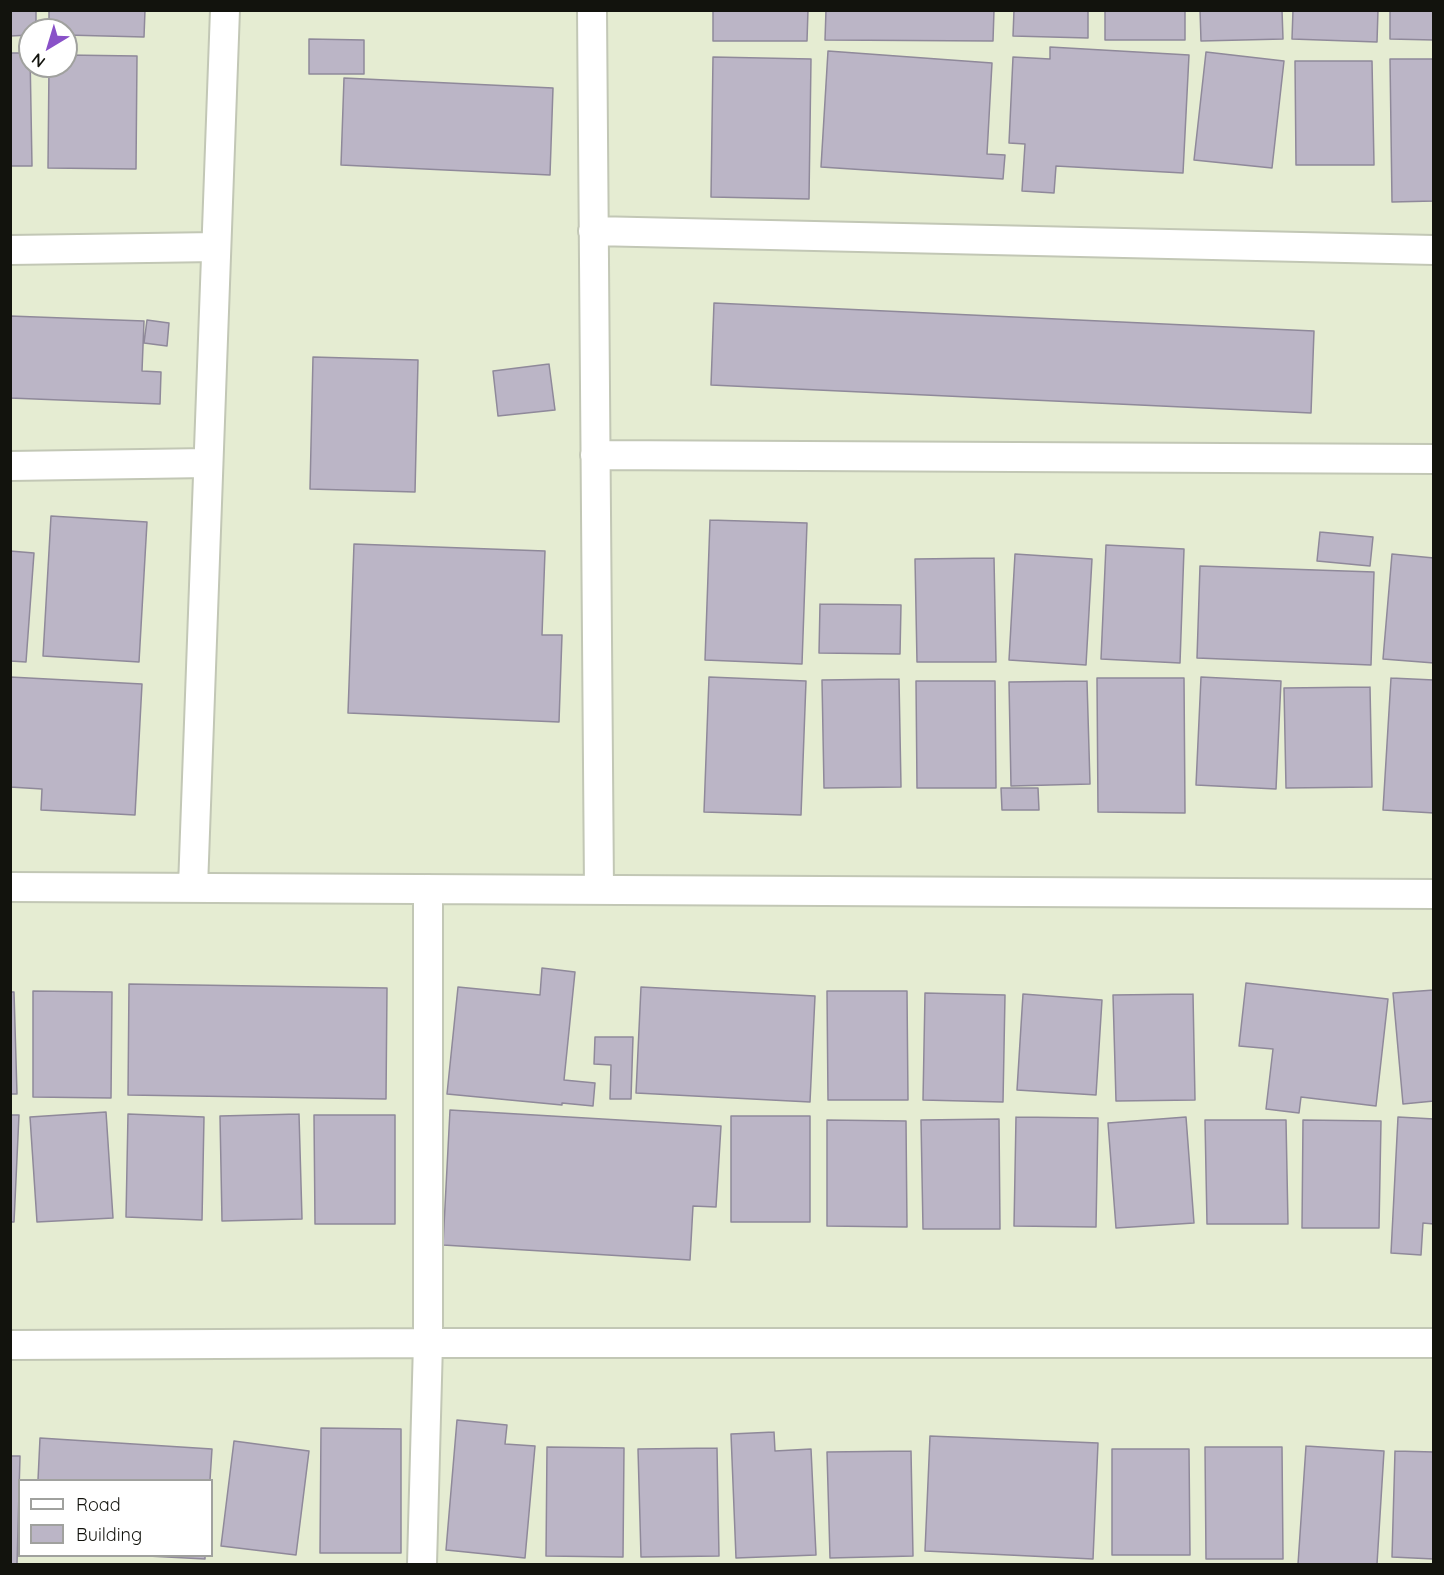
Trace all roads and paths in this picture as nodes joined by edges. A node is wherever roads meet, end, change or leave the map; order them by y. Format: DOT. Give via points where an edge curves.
graph roads {
  1 [pos="225,10"];
  2 [pos="592,10"];
  3 [pos="593,231"];
  4 [pos="216,247"];
  5 [pos="10,250"];
  6 [pos="1434,250"];
  7 [pos="596,455"];
  8 [pos="1434,459"];
  9 [pos="208,463"];
  10 [pos="10,466"];
  11 [pos="10,887"];
  12 [pos="193,887"];
  13 [pos="428,889"];
  14 [pos="599,890"];
  15 [pos="1434,894"];
  16 [pos="428,1343"];
  17 [pos="1434,1343"];
  18 [pos="10,1345"];
  19 [pos="422,1564"];
  1 -- 4 [label="street"];
  2 -- 3 [label="street"];
  3 -- 6 [label="street"];
  3 -- 7 [label="street"];
  4 -- 5 [label="street"];
  4 -- 9 [label="street"];
  7 -- 8 [label="street"];
  7 -- 14 [label="street"];
  9 -- 10 [label="street"];
  9 -- 12 [label="street"];
  11 -- 12 [label="street"];
  12 -- 13 [label="street"];
  13 -- 14 [label="street"];
  13 -- 16 [label="street"];
  14 -- 15 [label="street"];
  16 -- 17 [label="street"];
  16 -- 18 [label="street"];
  16 -- 19 [label="street"];
}
